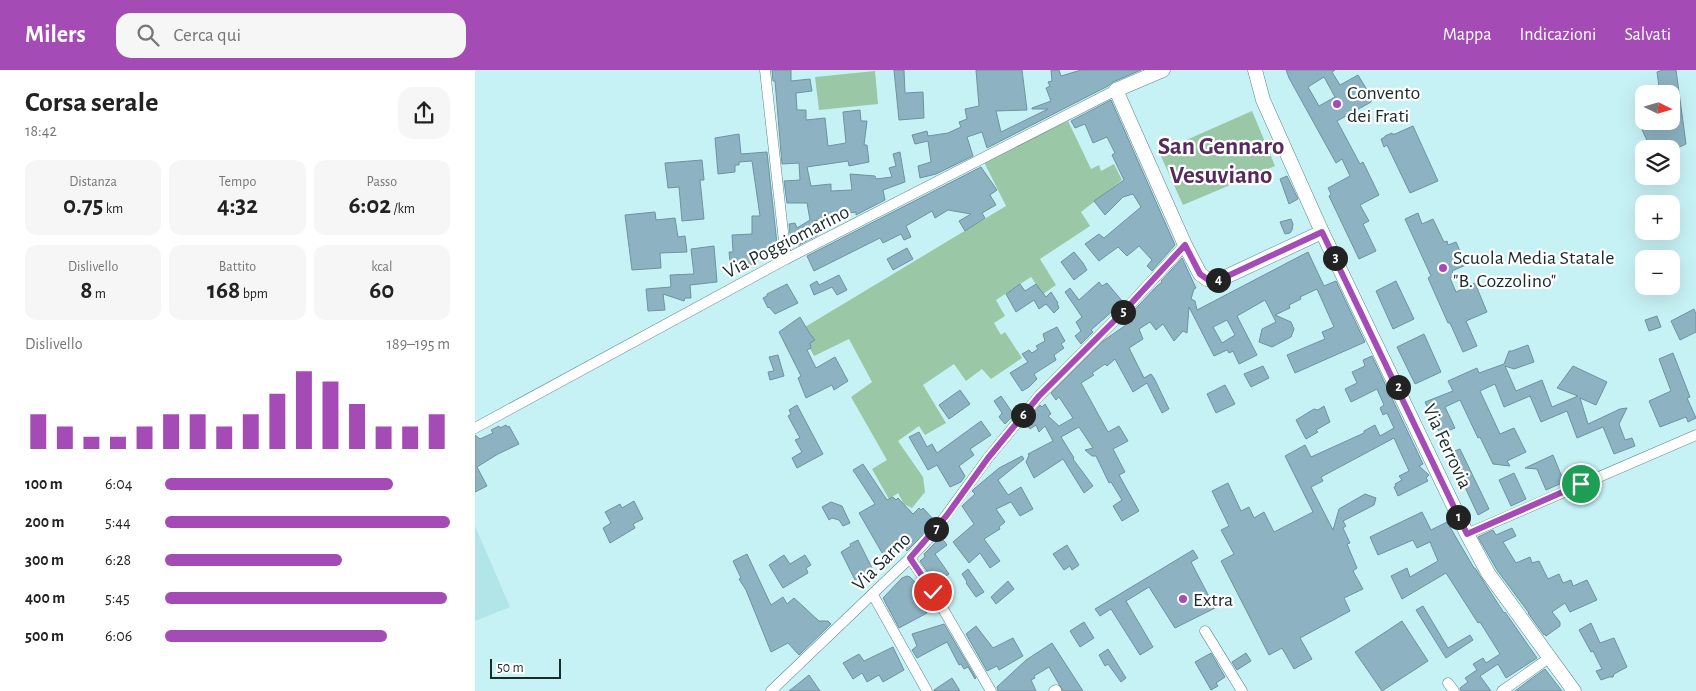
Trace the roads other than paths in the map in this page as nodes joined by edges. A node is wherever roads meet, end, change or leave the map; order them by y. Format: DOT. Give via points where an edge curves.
graph roads {
  1 [pos="765,70"];
  2 [pos="1163,70"];
  3 [pos="1255,70"];
  4 [pos="1116,90"];
  5 [pos="1322,232"];
  6 [pos="1185,245"];
  7 [pos="786,259"];
  8 [pos="475,428"];
  9 [pos="1696,435"];
  10 [pos="1467,534"];
  11 [pos="910,558"];
  12 [pos="873,595"];
  13 [pos="1205,631"];
  14 [pos="1549,658"];
  15 [pos="771,691"];
  16 [pos="927,691"];
  17 [pos="991,691"];
  18 [pos="1242,691"];
  19 [pos="1502,691"];
  20 [pos="1574,691"];
  1 -- 7 [label="street"];
  2 -- 4 [label="main road"];
  3 -- 5 [label="main road, Via Ferrovia" via="1263,100"];
  4 -- 6 [label="main road"];
  4 -- 7 [label="street, Via Poggiomarino"];
  5 -- 6 [label="main road" via="1219,280 1207,279 1200,274"];
  5 -- 10 [label="main road, Via Ferrovia"];
  6 -- 11 [label="street, Via Sarno" via="1039,396 988,458 942,522"];
  7 -- 8 [label="street, Via Poggiomarino"];
  9 -- 10 [label="street"];
  10 -- 14 [label="main road, Via Ferrovia" via="1488,573"];
  11 -- 12 [label="street, Via Sarno"];
  11 -- 17 [label="street"];
  12 -- 15 [label="street, Via Sarno"];
  12 -- 16 [label="street"];
  13 -- 18 [label="street"];
  14 -- 19 [label="street"];
  14 -- 20 [label="main road, Via Ferrovia"];
}
